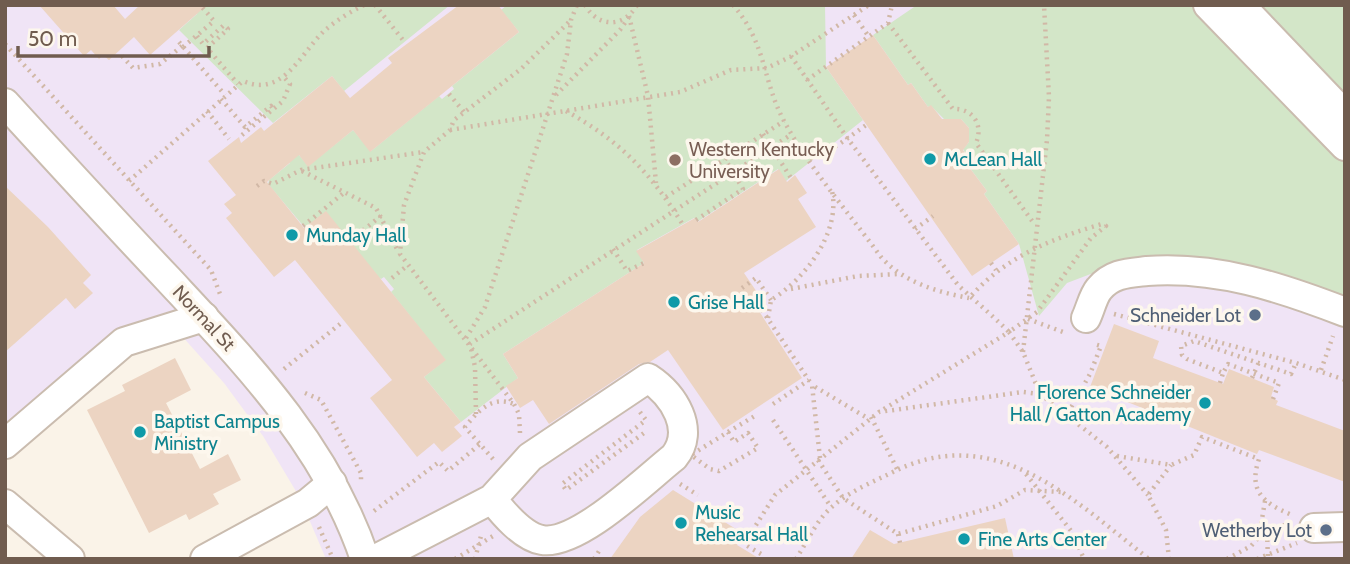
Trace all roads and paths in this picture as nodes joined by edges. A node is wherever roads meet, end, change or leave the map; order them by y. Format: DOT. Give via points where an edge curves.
graph roads {
  1 [pos="204,5"];
  2 [pos="364,5"];
  3 [pos="375,5"];
  4 [pos="577,5"];
  5 [pos="586,5"];
  6 [pos="637,5"];
  7 [pos="733,5"];
  8 [pos="891,5"];
  9 [pos="1044,5"];
  10 [pos="1208,5"];
  11 [pos="1240,5"];
  12 [pos="866,6"];
  13 [pos="854,15"];
  14 [pos="629,16"];
  15 [pos="570,20"];
  16 [pos="888,23"];
  17 [pos="197,36"];
  18 [pos="869,37"];
  19 [pos="403,40"];
  20 [pos="5,44"];
  21 [pos="181,45"];
  22 [pos="122,56"];
  23 [pos="792,56"];
  24 [pos="767,68"];
  25 [pos="283,76"];
  26 [pos="807,80"];
  27 [pos="238,85"];
  28 [pos="449,94"];
  29 [pos="648,96"];
  30 [pos="223,97"];
  31 [pos="553,97"];
  32 [pos="5,103"];
  33 [pos="274,110"];
  34 [pos="565,110"];
  35 [pos="206,111"];
  36 [pos="464,113"];
  37 [pos="548,113"];
  38 [pos="1345,115"];
  39 [pos="784,121"];
  40 [pos="869,123"];
  41 [pos="450,130"];
  42 [pos="764,134"];
  43 [pos="792,134"];
  44 [pos="242,135"];
  45 [pos="229,139"];
  46 [pos="848,139"];
  47 [pos="1345,146"];
  48 [pos="772,147"];
  49 [pos="424,152"];
  50 [pos="725,159"];
  51 [pos="810,159"];
  52 [pos="301,170"];
  53 [pos="733,171"];
  54 [pos="791,178"];
  55 [pos="656,183"];
  56 [pos="257,186"];
  57 [pos="830,187"];
  58 [pos="345,192"];
  59 [pos="666,197"];
  60 [pos="673,209"];
  61 [pos="381,216"];
  62 [pos="933,216"];
  63 [pos="696,220"];
  64 [pos="683,225"];
  65 [pos="303,226"];
  66 [pos="1036,226"];
  67 [pos="915,229"];
  68 [pos="352,239"];
  69 [pos="1037,247"];
  70 [pos="613,249"];
  71 [pos="400,254"];
  72 [pos="644,263"];
  73 [pos="991,263"];
  74 [pos="408,264"];
  75 [pos="996,270"];
  76 [pos="899,274"];
  77 [pos="392,278"];
  78 [pos="742,288"];
  79 [pos="790,289"];
  80 [pos="970,297"];
  81 [pos="771,300"];
  82 [pos="762,310"];
  83 [pos="204,317"];
  84 [pos="768,317"];
  85 [pos="1027,319"];
  86 [pos="1341,323"];
  87 [pos="340,324"];
  88 [pos="1093,331"];
  89 [pos="1009,332"];
  90 [pos="468,341"];
  91 [pos="1101,346"];
  92 [pos="1235,346"];
  93 [pos="1023,352"];
  94 [pos="1233,353"];
  95 [pos="1259,362"];
  96 [pos="1296,363"];
  97 [pos="284,369"];
  98 [pos="1321,370"];
  99 [pos="1223,373"];
  100 [pos="1254,376"];
  101 [pos="1345,380"];
  102 [pos="810,383"];
  103 [pos="1220,383"];
  104 [pos="661,389"];
  105 [pos="1040,394"];
  106 [pos="1273,398"];
  107 [pos="514,404"];
  108 [pos="773,404"];
  109 [pos="879,412"];
  110 [pos="1068,413"];
  111 [pos="476,414"];
  112 [pos="758,414"];
  113 [pos="870,418"];
  114 [pos="773,420"];
  115 [pos="728,432"];
  116 [pos="644,433"];
  117 [pos="519,439"];
  118 [pos="5,444"];
  119 [pos="1117,456"];
  120 [pos="819,459"];
  121 [pos="1171,465"];
  122 [pos="807,469"];
  123 [pos="897,469"];
  124 [pos="1023,471"];
  125 [pos="332,483"];
  126 [pos="1040,489"];
  127 [pos="1065,492"];
  128 [pos="1148,495"];
  129 [pos="843,498"];
  130 [pos="492,499"];
  131 [pos="308,503"];
  132 [pos="5,504"];
  133 [pos="831,507"];
  134 [pos="368,516"];
  135 [pos="1345,527"];
  136 [pos="1306,529"];
  137 [pos="482,530"];
  138 [pos="1267,533"];
  139 [pos="898,534"];
  140 [pos="499,536"];
  141 [pos="1259,537"];
  142 [pos="480,542"];
  143 [pos="900,543"];
  144 [pos="761,554"];
  145 [pos="1268,556"];
  146 [pos="70,559"];
  147 [pos="205,559"];
  148 [pos="332,559"];
  149 [pos="365,559"];
  150 [pos="376,559"];
  151 [pos="455,559"];
  152 [pos="475,559"];
  153 [pos="796,559"];
  154 [pos="1084,559"];
  155 [pos="1149,559"];
  156 [pos="1169,559"];
  157 [pos="1227,559"];
  158 [pos="1257,559"];
  1 -- 17 [label="path" via="214,21"];
  2 -- 25 [label="path" via="323,32"];
  3 -- 19 [label="path"];
  4 -- 15 [label="path"];
  5 -- 14 [label="path" via="606,22"];
  6 -- 14 [label="path"];
  7 -- 24 [label="path" via="751,29"];
  8 -- 16 [label="path"];
  9 -- 66 [label="path" via="1048,108"];
  10 -- 47 [label="street"];
  11 -- 38 [label="street"];
  12 -- 13 [label="path"];
  13 -- 18 [label="path"];
  13 -- 23 [label="path"];
  14 -- 29 [label="path"];
  14 -- 31 [label="path"];
  15 -- 31 [label="path" via="567,54"];
  15 -- 36 [label="path" via="521,69"];
  16 -- 18 [label="path"];
  16 -- 66 [label="path" via="953,108 975,118 979,128 976,143"];
  17 -- 21 [label="path"];
  17 -- 27 [label="path" via="203,44 224,25 228,29 207,48"];
  18 -- 26 [label="path"];
  20 -- 35 [label="path" via="129,181"];
  21 -- 22 [label="path" via="160,64 133,68"];
  21 -- 30 [label="path"];
  23 -- 24 [label="path"];
  23 -- 26 [label="path"];
  24 -- 29 [label="path" via="731,70 680,92"];
  24 -- 39 [label="path"];
  25 -- 27 [label="path" via="265,85 243,81"];
  25 -- 33 [label="path" via="290,84 284,101"];
  26 -- 46 [label="path"];
  27 -- 30 [label="path"];
  28 -- 36 [label="path"];
  29 -- 34 [label="path"];
  29 -- 55 [label="path"];
  30 -- 33 [label="path" via="245,127 271,106"];
  30 -- 35 [label="path"];
  31 -- 37 [label="path"];
  32 -- 83 [label="street, Normal St"];
  33 -- 44 [label="path"];
  34 -- 37 [label="path"];
  34 -- 55 [label="path" via="598,130"];
  35 -- 45 [label="path"];
  36 -- 41 [label="path"];
  37 -- 41 [label="path"];
  37 -- 90 [label="path" via="485,307"];
  39 -- 42 [label="path"];
  39 -- 43 [label="path"];
  40 -- 46 [label="path"];
  41 -- 49 [label="path"];
  42 -- 48 [label="path"];
  42 -- 50 [label="path"];
  43 -- 48 [label="path"];
  43 -- 51 [label="path"];
  46 -- 51 [label="path"];
  46 -- 67 [label="path"];
  48 -- 53 [label="path"];
  48 -- 54 [label="path"];
  49 -- 52 [label="path"];
  49 -- 71 [label="path" via="404,205"];
  50 -- 53 [label="path"];
  50 -- 59 [label="path"];
  51 -- 57 [label="path"];
  52 -- 56 [label="path" via="273,184 264,181"];
  52 -- 58 [label="path"];
  53 -- 60 [label="path"];
  53 -- 63 [label="path" via="743,189"];
  55 -- 59 [label="path"];
  57 -- 76 [label="path" via="881,257"];
  57 -- 79 [label="path" via="833,202 823,242"];
  58 -- 61 [label="path" via="370,204"];
  58 -- 65 [label="path"];
  59 -- 60 [label="path"];
  60 -- 64 [label="path"];
  60 -- 70 [label="path"];
  61 -- 68 [label="path"];
  61 -- 71 [label="path"];
  62 -- 67 [label="path"];
  66 -- 69 [label="path"];
  67 -- 80 [label="path"];
  69 -- 75 [label="path"];
  69 -- 85 [label="path"];
  69 -- 85 [label="path" via="1105,226"];
  70 -- 72 [label="path" via="627,271"];
  70 -- 90 [label="path"];
  71 -- 74 [label="path"];
  73 -- 75 [label="path"];
  74 -- 77 [label="path"];
  74 -- 90 [label="path"];
  75 -- 80 [label="path"];
  76 -- 79 [label="path" via="858,276"];
  76 -- 80 [label="path" via="940,292"];
  78 -- 81 [label="path" via="756,278"];
  79 -- 81 [label="path"];
  80 -- 89 [label="path" via="982,303"];
  81 -- 84 [label="path"];
  82 -- 84 [label="path"];
  83 -- 118 [label="street" via="124,342"];
  83 -- 125 [label="street, Normal St" via="284,409"];
  84 -- 102 [label="path"];
  85 -- 88 [label="path"];
  85 -- 89 [label="path"];
  85 -- 93 [label="path"];
  86 -- 88 [label="street" via="1282,288 1181,269 1120,274 1098,289"];
  86 -- 98 [label="path" via="1329,342"];
  87 -- 97 [label="path"];
  88 -- 91 [label="path"];
  88 -- 91 [label="path"];
  88 -- 92 [label="path" via="1113,314"];
  89 -- 93 [label="path"];
  89 -- 109 [label="path"];
  90 -- 107 [label="path"];
  90 -- 111 [label="path" via="475,367"];
  91 -- 110 [label="path"];
  92 -- 94 [label="path"];
  92 -- 96 [label="path"];
  93 -- 105 [label="path"];
  94 -- 95 [label="path"];
  94 -- 99 [label="path" via="1194,341 1181,346 1187,359"];
  95 -- 96 [label="path" via="1292,374"];
  95 -- 100 [label="path"];
  96 -- 98 [label="path"];
  98 -- 101 [label="path"];
  99 -- 100 [label="path" via="1228,364"];
  99 -- 103 [label="path"];
  100 -- 106 [label="path" via="1279,383"];
  102 -- 108 [label="path"];
  102 -- 113 [label="path"];
  102 -- 120 [label="path"];
  104 -- 116 [label="path" via="635,405 646,420 562,484 566,490"];
  104 -- 130 [label="street" via="648,378 637,383 530,457"];
  104 -- 130 [label="street" via="685,429 684,445 580,530 542,540 504,514"];
  105 -- 109 [label="path" via="1029,391"];
  105 -- 110 [label="path"];
  107 -- 111 [label="path" via="496,400"];
  107 -- 117 [label="path" via="519,414"];
  109 -- 113 [label="path"];
  110 -- 119 [label="path"];
  111 -- 134 [label="path" via="465,427 480,444 448,471 439,462"];
  112 -- 115 [label="path"];
  113 -- 120 [label="path"];
  113 -- 123 [label="path"];
  114 -- 122 [label="path"];
  115 -- 115 [label="path" via="719,438 691,455 719,471 758,447 748,433 734,442"];
  119 -- 121 [label="path"];
  119 -- 128 [label="path"];
  120 -- 122 [label="path"];
  120 -- 129 [label="path"];
  121 -- 128 [label="path"];
  121 -- 141 [label="path" via="1194,454 1202,437 1259,459 1254,479 1265,501"];
  122 -- 133 [label="path"];
  122 -- 144 [label="path" via="775,495 744,544"];
  123 -- 124 [label="path" via="933,456 955,454"];
  123 -- 129 [label="path"];
  124 -- 126 [label="path"];
  124 -- 127 [label="path"];
  125 -- 131 [label="street"];
  125 -- 149 [label="street, Normal St"];
  126 -- 127 [label="path"];
  126 -- 139 [label="path" via="1025,490 997,506"];
  126 -- 154 [label="path" via="1072,532"];
  127 -- 155 [label="path"];
  128 -- 156 [label="path" via="1166,530"];
  129 -- 133 [label="path"];
  129 -- 139 [label="path"];
  130 -- 150 [label="street"];
  131 -- 147 [label="street"];
  131 -- 148 [label="path"];
  132 -- 146 [label="street"];
  133 -- 153 [label="path"];
  135 -- 136 [label="street"];
  136 -- 138 [label="path"];
  136 -- 145 [label="path"];
  137 -- 142 [label="path"];
  138 -- 141 [label="path"];
  138 -- 145 [label="path"];
  139 -- 143 [label="path"];
  140 -- 142 [label="path"];
  141 -- 157 [label="path" via="1251,547"];
  142 -- 151 [label="path"];
  142 -- 152 [label="path"];
  145 -- 158 [label="path"];
}
